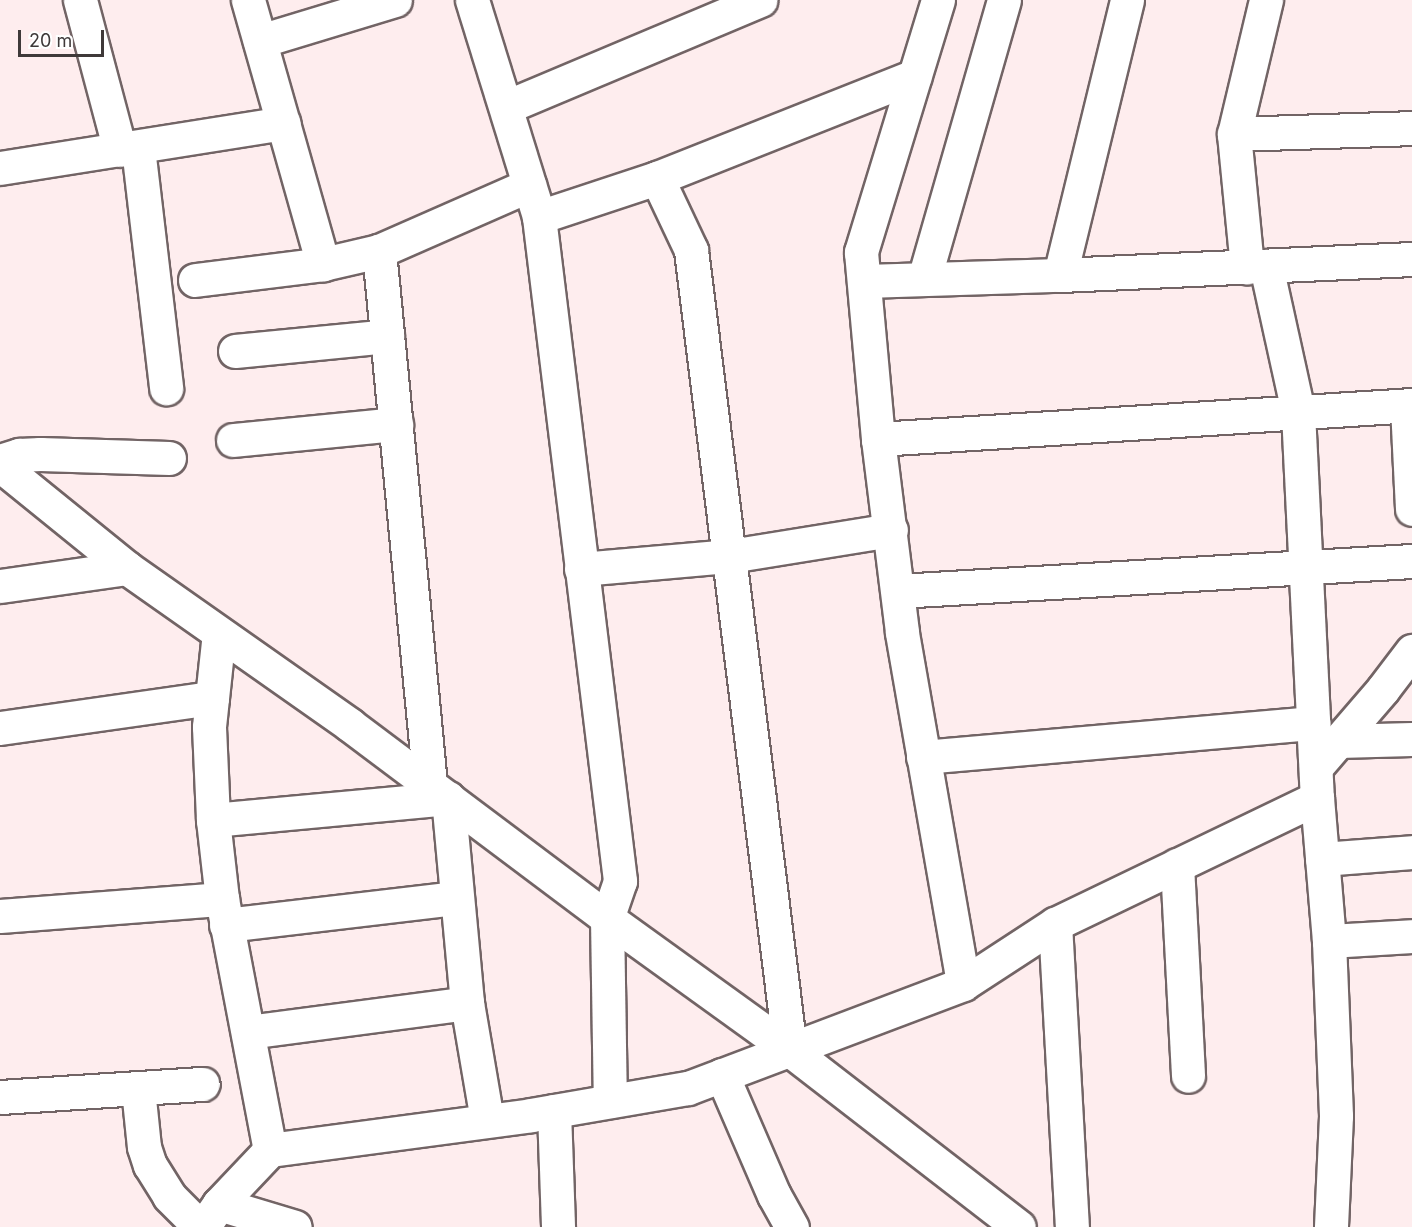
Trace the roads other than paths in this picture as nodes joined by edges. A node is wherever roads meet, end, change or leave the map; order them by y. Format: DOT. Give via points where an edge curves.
graph roads {
  1 [pos="80,0"];
  2 [pos="248,0"];
  3 [pos="395,0"];
  4 [pos="472,0"];
  5 [pos="760,0"];
  6 [pos="938,0"];
  7 [pos="1004,0"];
  8 [pos="1127,0"];
  9 [pos="1266,0"];
  10 [pos="260,41"];
  11 [pos="915,76"];
  12 [pos="506,107"];
  13 [pos="283,123"];
  14 [pos="1412,128"];
  15 [pos="1234,134"];
  16 [pos="129,149"];
  17 [pos="0,168"];
  18 [pos="657,178"];
  19 [pos="529,185"];
  20 [pos="538,217"];
  21 [pos="379,251"];
  22 [pos="1412,259"];
  23 [pos="323,264"];
  24 [pos="1256,266"];
  25 [pos="1060,275"];
  26 [pos="924,279"];
  27 [pos="195,280"];
  28 [pos="865,281"];
  29 [pos="387,336"];
  30 [pos="235,351"];
  31 [pos="166,388"];
  32 [pos="1409,405"];
  33 [pos="1298,412"];
  34 [pos="396,424"];
  35 [pos="878,439"];
  36 [pos="233,440"];
  37 [pos="169,458"];
  38 [pos="0,463"];
  39 [pos="1412,509"];
  40 [pos="891,530"];
  41 [pos="730,556"];
  42 [pos="1412,561"];
  43 [pos="1307,566"];
  44 [pos="127,568"];
  45 [pos="581,569"];
  46 [pos="0,586"];
  47 [pos="898,591"];
  48 [pos="219,633"];
  49 [pos="1412,651"];
  50 [pos="212,698"];
  51 [pos="0,728"];
  52 [pos="1326,732"];
  53 [pos="1412,740"];
  54 [pos="923,757"];
  55 [pos="1316,782"];
  56 [pos="439,792"];
  57 [pos="213,820"];
  58 [pos="1412,852"];
  59 [pos="1322,859"];
  60 [pos="1177,865"];
  61 [pos="456,898"];
  62 [pos="224,912"];
  63 [pos="0,916"];
  64 [pos="607,918"];
  65 [pos="1055,924"];
  66 [pos="1412,936"];
  67 [pos="1329,941"];
  68 [pos="963,984"];
  69 [pos="466,1003"];
  70 [pos="248,1032"];
  71 [pos="790,1050"];
  72 [pos="722,1075"];
  73 [pos="1188,1076"];
  74 [pos="203,1084"];
  75 [pos="138,1089"];
  76 [pos="0,1097"];
  77 [pos="610,1101"];
  78 [pos="554,1111"];
  79 [pos="487,1120"];
  80 [pos="270,1150"];
  81 [pos="207,1219"];
  82 [pos="295,1227"];
  83 [pos="558,1227"];
  84 [pos="792,1227"];
  85 [pos="1019,1227"];
  86 [pos="1071,1227"];
  87 [pos="1331,1227"];
  1 -- 16 [label="street"];
  2 -- 10 [label="street"];
  3 -- 10 [label="street"];
  4 -- 12 [label="street"];
  5 -- 12 [label="street"];
  6 -- 11 [label="street"];
  7 -- 26 [label="street"];
  8 -- 25 [label="street"];
  9 -- 15 [label="street"];
  10 -- 13 [label="street"];
  11 -- 18 [label="street"];
  11 -- 28 [label="street" via="861,252"];
  12 -- 19 [label="street"];
  13 -- 16 [label="street"];
  13 -- 23 [label="street"];
  14 -- 15 [label="street"];
  15 -- 24 [label="street"];
  16 -- 17 [label="street"];
  16 -- 31 [label="street"];
  18 -- 20 [label="street"];
  18 -- 41 [label="street" via="691,250"];
  19 -- 20 [label="street"];
  19 -- 21 [label="street"];
  20 -- 45 [label="street"];
  21 -- 23 [label="street"];
  21 -- 29 [label="street"];
  22 -- 24 [label="street"];
  23 -- 27 [label="street"];
  24 -- 25 [label="street"];
  24 -- 33 [label="street"];
  25 -- 26 [label="street"];
  26 -- 28 [label="street"];
  28 -- 35 [label="street"];
  29 -- 30 [label="street"];
  29 -- 34 [label="street"];
  32 -- 33 [label="street"];
  32 -- 39 [label="street"];
  33 -- 35 [label="street"];
  33 -- 43 [label="street"];
  34 -- 36 [label="street"];
  34 -- 56 [label="street"];
  35 -- 40 [label="street"];
  37 -- 38 [label="street" via="19,454"];
  38 -- 44 [label="street"];
  40 -- 41 [label="street"];
  40 -- 47 [label="street"];
  41 -- 45 [label="street"];
  41 -- 71 [label="street"];
  42 -- 43 [label="street"];
  43 -- 47 [label="street"];
  43 -- 52 [label="street"];
  44 -- 46 [label="street"];
  44 -- 48 [label="street"];
  45 -- 64 [label="street" via="620,881"];
  47 -- 54 [label="street"];
  48 -- 50 [label="street"];
  48 -- 56 [label="street"];
  49 -- 52 [label="street" via="1383,689"];
  50 -- 51 [label="street"];
  50 -- 57 [label="street" via="209,727"];
  52 -- 53 [label="street"];
  52 -- 54 [label="street"];
  52 -- 55 [label="street"];
  54 -- 68 [label="street"];
  55 -- 59 [label="street"];
  55 -- 60 [label="street"];
  56 -- 57 [label="street"];
  56 -- 61 [label="street"];
  56 -- 64 [label="street"];
  57 -- 62 [label="street"];
  58 -- 59 [label="street"];
  59 -- 67 [label="street"];
  60 -- 65 [label="street"];
  60 -- 73 [label="street"];
  61 -- 62 [label="street"];
  61 -- 69 [label="street"];
  62 -- 63 [label="street"];
  62 -- 70 [label="street"];
  64 -- 71 [label="street"];
  64 -- 77 [label="street"];
  65 -- 68 [label="street"];
  65 -- 86 [label="street"];
  66 -- 67 [label="street"];
  67 -- 87 [label="street" via="1336,1116"];
  68 -- 71 [label="street"];
  69 -- 70 [label="street"];
  69 -- 79 [label="street"];
  70 -- 80 [label="street"];
  71 -- 72 [label="street"];
  71 -- 85 [label="street"];
  72 -- 77 [label="street" via="688,1088"];
  72 -- 84 [label="street"];
  74 -- 75 [label="street"];
  75 -- 76 [label="street"];
  75 -- 81 [label="street" via="144,1147 150,1165 169,1196"];
  77 -- 78 [label="street"];
  78 -- 79 [label="street"];
  78 -- 83 [label="street"];
  79 -- 80 [label="street"];
  80 -- 81 [label="street"];
  81 -- 82 [label="street"];
}
